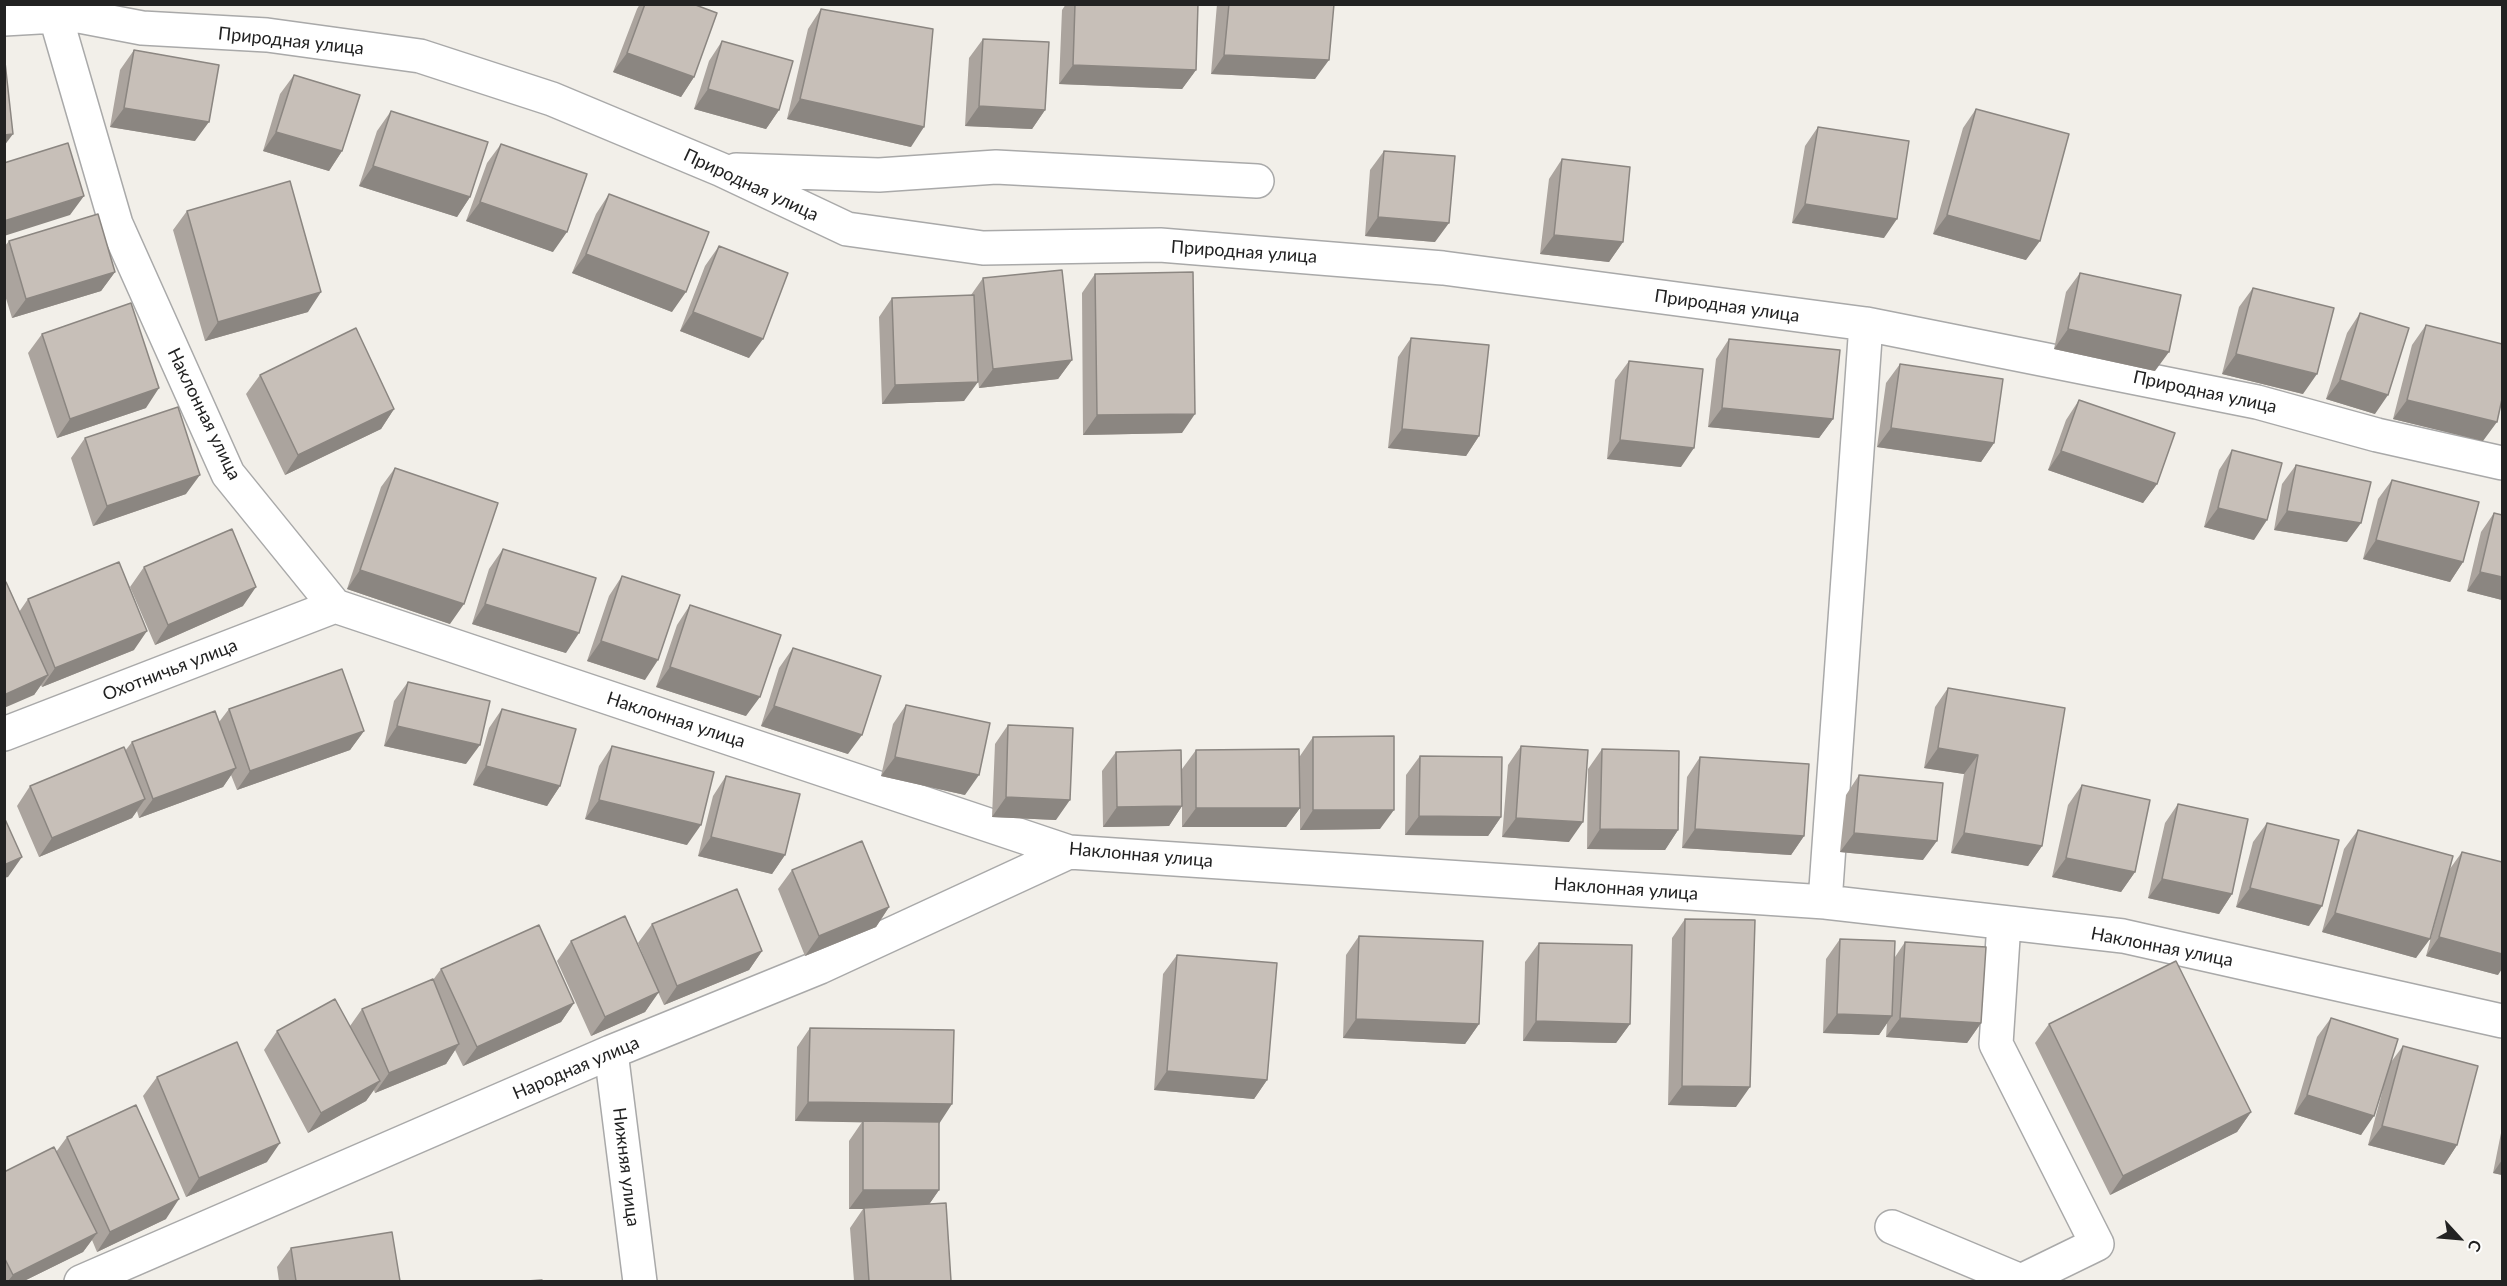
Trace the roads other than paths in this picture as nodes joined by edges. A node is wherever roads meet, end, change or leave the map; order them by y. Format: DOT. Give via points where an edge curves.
graph roads {
  1 [pos="69,10"];
  2 [pos="4,19"];
  3 [pos="722,170"];
  4 [pos="1257,182"];
  5 [pos="1866,324"];
  6 [pos="2502,463"];
  7 [pos="335,606"];
  8 [pos="4,734"];
  9 [pos="1070,852"];
  10 [pos="1825,902"];
  11 [pos="2004,923"];
  12 [pos="2502,1021"];
  13 [pos="612,1052"];
  14 [pos="1892,1227"];
  15 [pos="81,1281"];
  16 [pos="640,1281"];
  17 [pos="2021,1281"];
  1 -- 2 [label="street, Природная улица"];
  1 -- 3 [label="street, Природная улица" via="142,28 267,35 420,56 552,99"];
  1 -- 7 [label="street, Наклонная улица" via="116,224 228,474"];
  3 -- 4 [label="street" via="879,175 996,167"];
  3 -- 5 [label="street, Природная улица" via="847,229 983,248 1160,245 1443,268"];
  5 -- 6 [label="street, Природная улица" via="2257,402 2377,435"];
  5 -- 10 [label="street"];
  7 -- 8 [label="street, Охотничья улица"];
  7 -- 9 [label="street, Наклонная улица"];
  9 -- 10 [label="street, Наклонная улица"];
  9 -- 13 [label="street, Народная улица" via="820,967"];
  10 -- 11 [label="street, Наклонная улица"];
  11 -- 12 [label="street, Наклонная улица" via="2123,936"];
  11 -- 17 [label="street" via="1996,1044 2097,1244"];
  13 -- 15 [label="street, Народная улица"];
  13 -- 16 [label="street, Нижняя улица"];
  14 -- 17 [label="street"];
}
